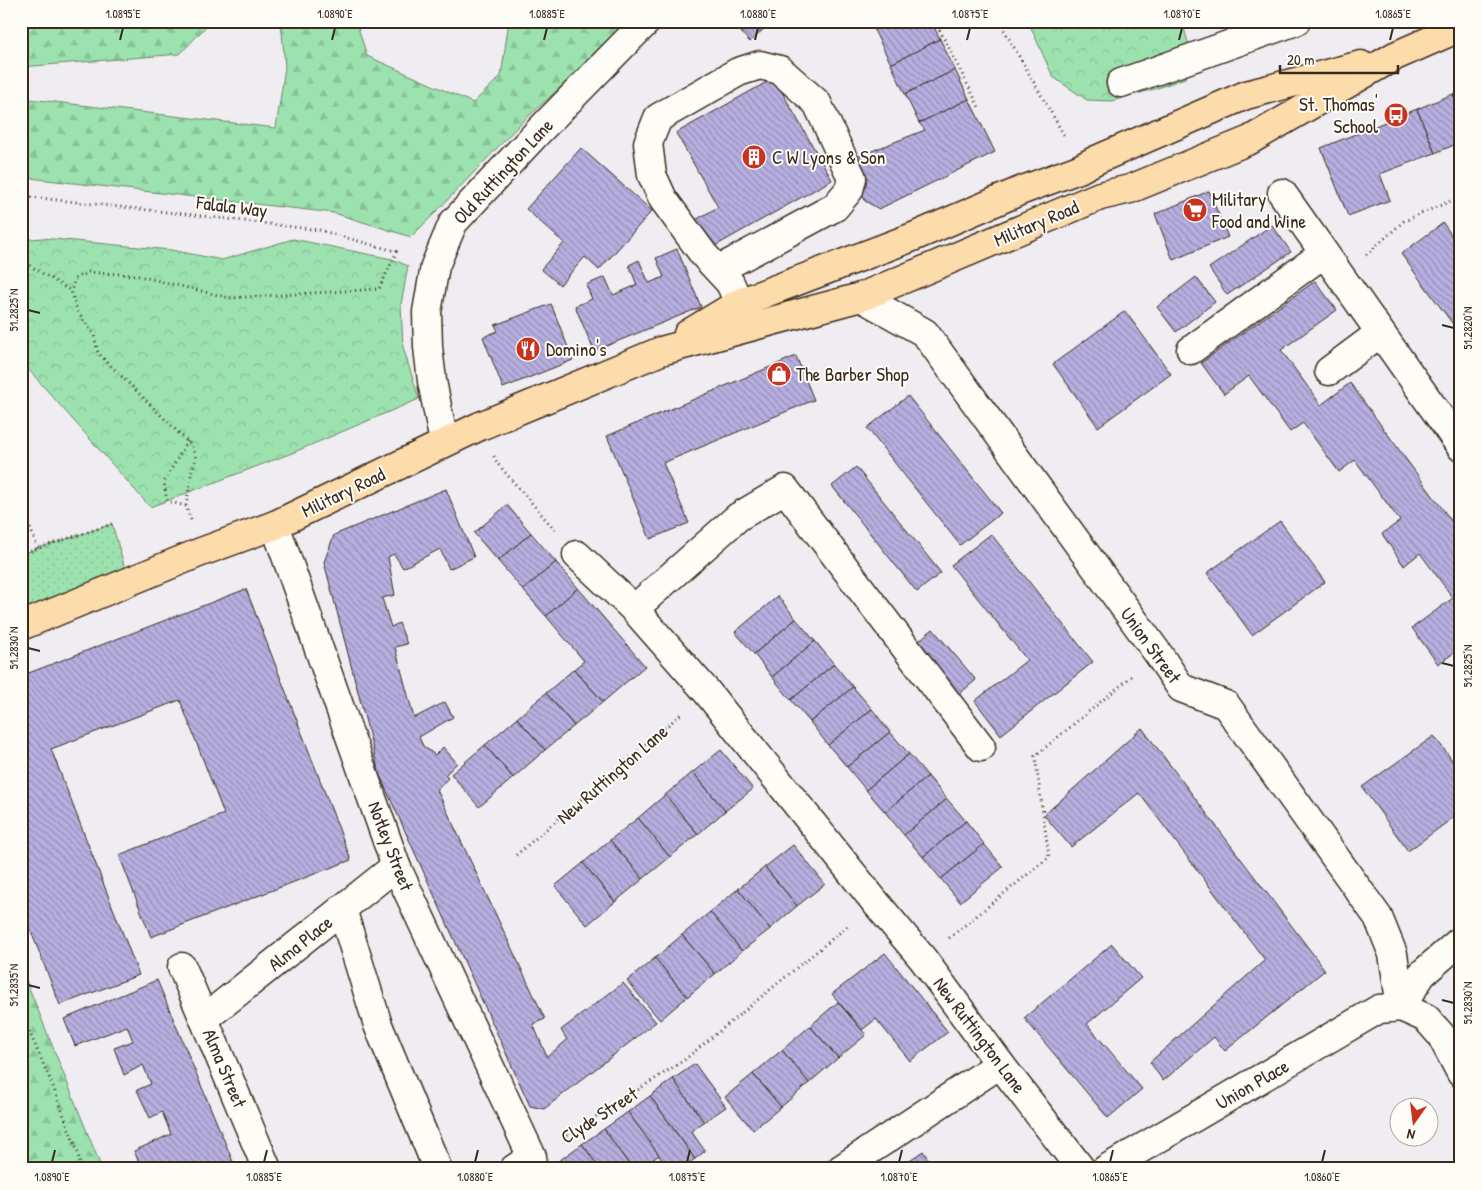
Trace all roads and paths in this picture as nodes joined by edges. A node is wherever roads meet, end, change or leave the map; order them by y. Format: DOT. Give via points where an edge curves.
graph roads {
  1 [pos="647,21"];
  2 [pos="935,21"];
  3 [pos="999,21"];
  4 [pos="1296,21"];
  5 [pos="1461,27"];
  6 [pos="1395,56"];
  7 [pos="1121,83"];
  8 [pos="979,107"];
  9 [pos="1068,141"];
  10 [pos="1282,193"];
  11 [pos="21,196"];
  12 [pos="1461,198"];
  13 [pos="397,251"];
  14 [pos="1323,254"];
  15 [pos="21,260"];
  16 [pos="435,266"];
  17 [pos="718,270"];
  18 [pos="1340,278"];
  19 [pos="71,291"];
  20 [pos="862,297"];
  21 [pos="739,303"];
  22 [pos="1380,333"];
  23 [pos="1191,350"];
  24 [pos="661,351"];
  25 [pos="1329,371"];
  26 [pos="188,440"];
  27 [pos="444,442"];
  28 [pos="1461,447"];
  29 [pos="497,463"];
  30 [pos="21,505"];
  31 [pos="186,506"];
  32 [pos="112,524"];
  33 [pos="275,525"];
  34 [pos="38,548"];
  35 [pos="201,552"];
  36 [pos="21,554"];
  37 [pos="577,555"];
  38 [pos="634,609"];
  39 [pos="21,626"];
  40 [pos="1159,655"];
  41 [pos="707,692"];
  42 [pos="981,747"];
  43 [pos="516,855"];
  44 [pos="396,866"];
  45 [pos="876,903"];
  46 [pos="342,909"];
  47 [pos="1461,940"];
  48 [pos="923,959"];
  49 [pos="182,967"];
  50 [pos="1400,1008"];
  51 [pos="21,1013"];
  52 [pos="204,1019"];
  53 [pos="1000,1064"];
  54 [pos="1461,1073"];
  55 [pos="523,1163"];
  56 [pos="436,1165"];
  57 [pos="81,1169"];
  58 [pos="268,1169"];
  59 [pos="841,1169"];
  60 [pos="1081,1169"];
  61 [pos="1106,1169"];
  1 -- 16 [label="street, Old Ruttington Lane" via="584,69 453,223"];
  2 -- 8 [label="path"];
  3 -- 9 [label="path"];
  4 -- 7 [label="street"];
  5 -- 6 [label="highway, Military Road"];
  6 -- 20 [label="highway, Military Road" via="1250,140 1130,189 1100,196"];
  6 -- 21 [label="highway, Military Road" via="1246,95 914,237"];
  10 -- 14 [label="street"];
  11 -- 13 [label="path, Falala Way" via="319,230"];
  12 -- 18 [label="path" via="1404,221"];
  13 -- 16 [label="path, Falala Way"];
  13 -- 19 [label="path" via="379,289 230,298 135,275 88,272 74,279"];
  14 -- 18 [label="street"];
  14 -- 23 [label="street"];
  15 -- 19 [label="path"];
  16 -- 27 [label="street, Old Ruttington Lane" via="427,312 428,347"];
  17 -- 17 [label="street" via="663,199 652,175 648,143 658,118 738,72 760,65 780,70 817,103 852,178 849,190 835,207"];
  17 -- 21 [label="street" via="730,283"];
  18 -- 22 [label="street"];
  19 -- 26 [label="path" via="77,310 94,335 98,353"];
  20 -- 24 [label="highway, Military Road"];
  20 -- 40 [label="street, Union Street" via="925,333"];
  21 -- 24 [label="highway, Military Road"];
  22 -- 25 [label="street"];
  22 -- 28 [label="street"];
  24 -- 27 [label="highway, Military Road"];
  26 -- 31 [label="path" via="196,459"];
  26 -- 31 [label="path" via="164,482 168,501"];
  27 -- 33 [label="highway, Military Road"];
  29 -- 37 [label="path"];
  30 -- 34 [label="path"];
  31 -- 35 [label="path"];
  32 -- 34 [label="path"];
  33 -- 35 [label="highway, Military Road"];
  33 -- 44 [label="street, Notley Street"];
  34 -- 36 [label="path"];
  35 -- 39 [label="highway, Military Road"];
  37 -- 38 [label="street, New Ruttington Lane"];
  38 -- 41 [label="street, New Ruttington Lane"];
  38 -- 42 [label="street" via="738,517 785,490"];
  40 -- 48 [label="path" via="1035,756 1049,857"];
  40 -- 50 [label="street, Union Street" via="1181,688 1226,705 1378,917 1393,954"];
  41 -- 43 [label="path, New Ruttington Lane"];
  41 -- 45 [label="street, New Ruttington Lane"];
  44 -- 46 [label="street, Alma Place"];
  44 -- 55 [label="street, Notley Street"];
  45 -- 48 [label="street, New Ruttington Lane"];
  45 -- 55 [label="path, Clyde Street" via="683,1061"];
  46 -- 52 [label="street, Alma Place"];
  46 -- 56 [label="street" via="378,1024"];
  47 -- 50 [label="street" via="1422,974"];
  48 -- 53 [label="street, New Ruttington Lane"];
  49 -- 52 [label="street, Alma Street"];
  50 -- 54 [label="street" via="1426,1018 1441,1035"];
  50 -- 61 [label="street, Union Place" via="1379,1010"];
  51 -- 57 [label="path" via="52,1084"];
  52 -- 58 [label="street, Alma Street"];
  53 -- 59 [label="street"];
  53 -- 60 [label="street, New Ruttington Lane"];
}
